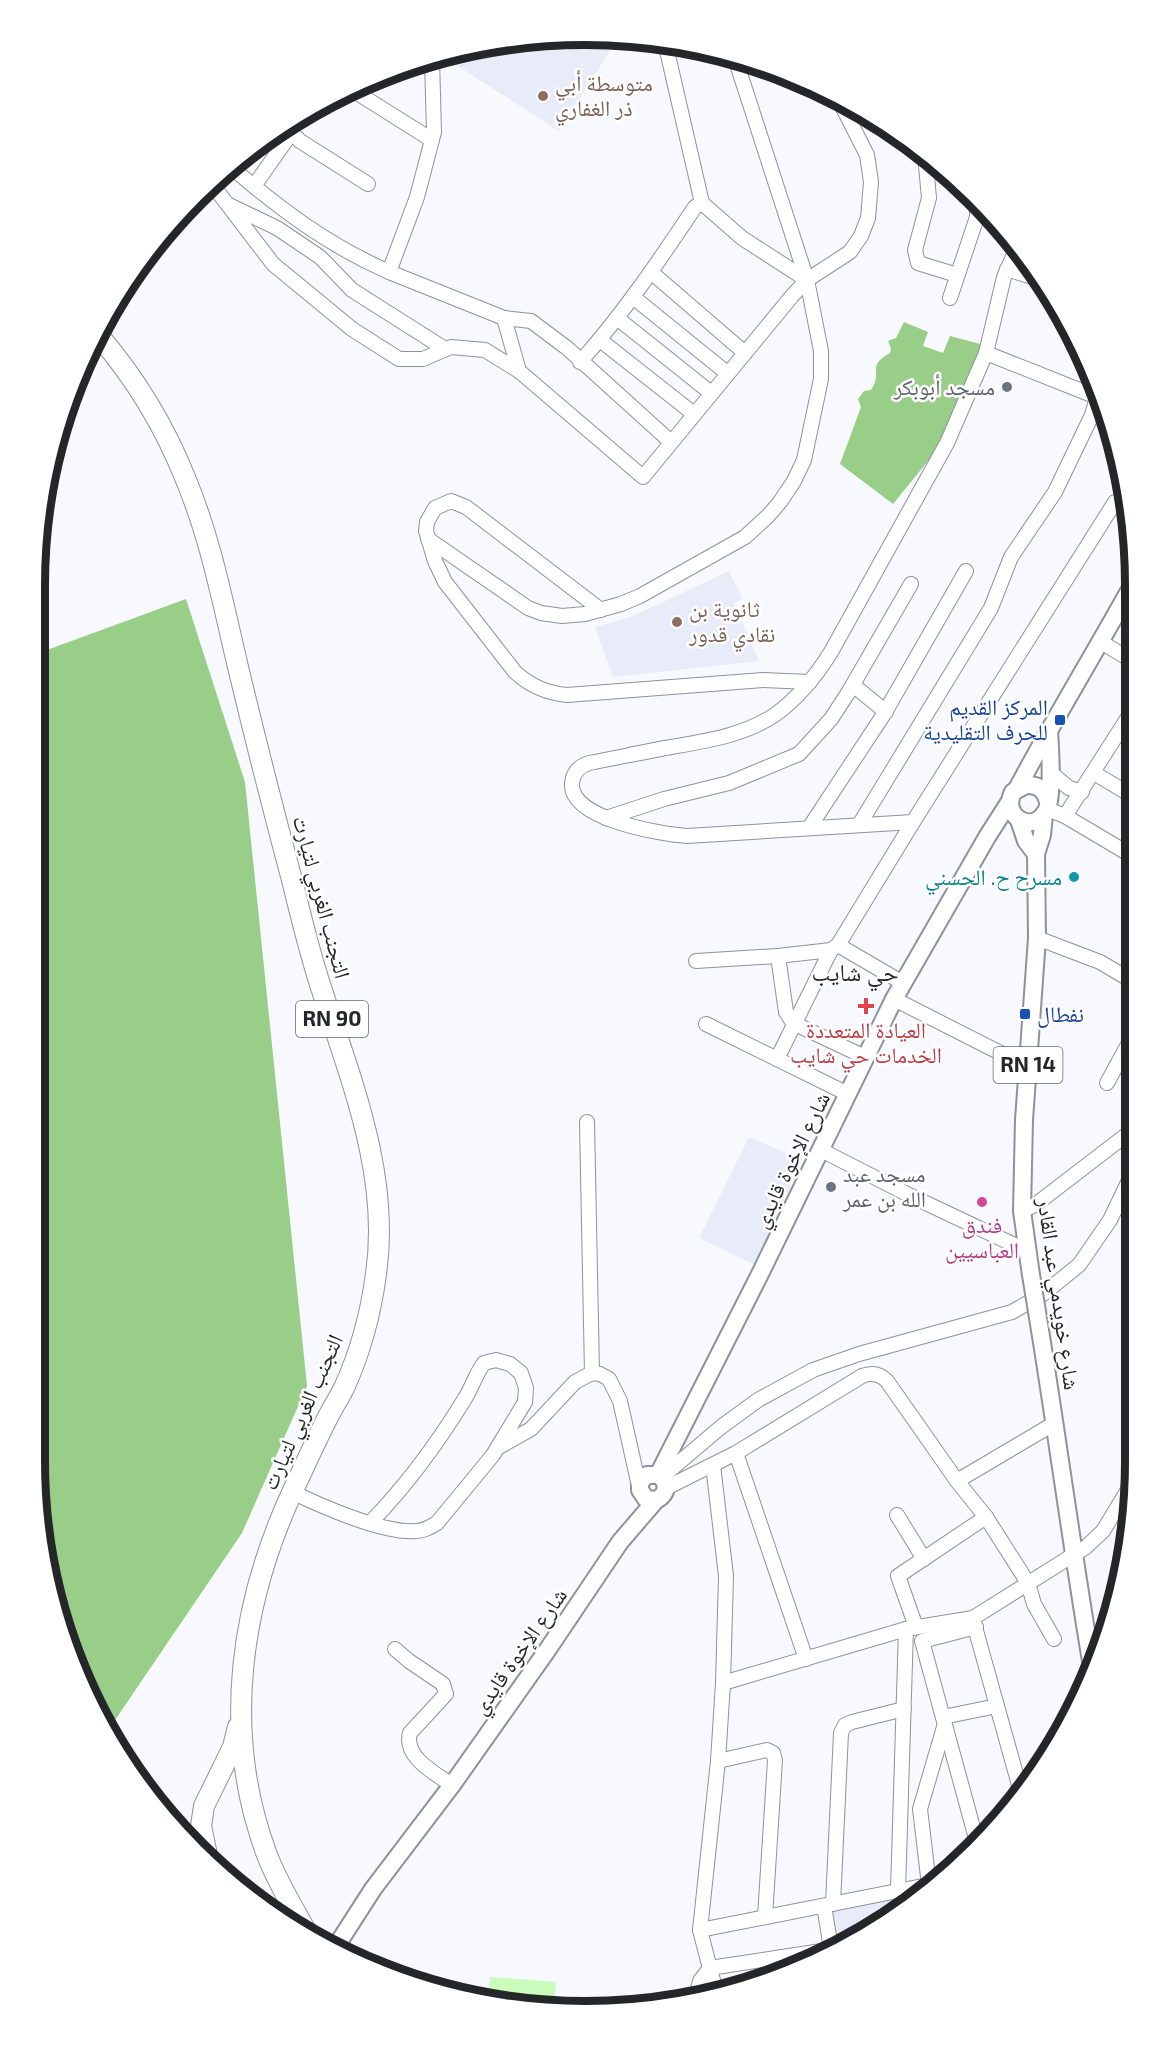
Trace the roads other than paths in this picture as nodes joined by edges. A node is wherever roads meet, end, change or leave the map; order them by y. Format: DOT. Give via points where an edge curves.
graph roads {
  1 [pos="667,52"];
  2 [pos="432,67"];
  3 [pos="738,67"];
  4 [pos="360,95"];
  5 [pos="846,112"];
  6 [pos="292,132"];
  7 [pos="282,138"];
  8 [pos="432,140"];
  9 [pos="926,167"];
  10 [pos="238,172"];
  11 [pos="368,184"];
  12 [pos="254,186"];
  13 [pos="217,190"];
  14 [pos="226,203"];
  15 [pos="702,203"];
  16 [pos="977,214"];
  17 [pos="1013,256"];
  18 [pos="1007,269"];
  19 [pos="389,272"];
  20 [pos="651,272"];
  21 [pos="957,275"];
  22 [pos="1027,275"];
  23 [pos="807,280"];
  24 [pos="633,297"];
  25 [pos="950,298"];
  26 [pos="504,318"];
  27 [pos="617,318"];
  28 [pos="600,340"];
  29 [pos="103,341"];
  30 [pos="445,349"];
  31 [pos="744,353"];
  32 [pos="986,353"];
  33 [pos="580,362"];
  34 [pos="519,371"];
  35 [pos="728,373"];
  36 [pos="1089,391"];
  37 [pos="711,393"];
  38 [pos="1095,407"];
  39 [pos="694,414"];
  40 [pos="670,442"];
  41 [pos="1114,502"];
  42 [pos="428,539"];
  43 [pos="966,572"];
  44 [pos="911,584"];
  45 [pos="1125,598"];
  46 [pos="601,610"];
  47 [pos="1101,642"];
  48 [pos="1125,657"];
  49 [pos="810,682"];
  50 [pos="853,685"];
  51 [pos="886,712"];
  52 [pos="1125,723"];
  53 [pos="1048,729"];
  54 [pos="1094,773"];
  55 [pos="1076,790"];
  56 [pos="1125,792"];
  57 [pos="1046,795"];
  58 [pos="1015,807"];
  59 [pos="1065,816"];
  60 [pos="606,818"];
  61 [pos="913,822"];
  62 [pos="859,825"];
  63 [pos="808,828"];
  64 [pos="1125,847"];
  65 [pos="1036,854"];
  66 [pos="1037,939"];
  67 [pos="834,947"];
  68 [pos="778,956"];
  69 [pos="696,961"];
  70 [pos="1125,977"];
  71 [pos="903,983"];
  72 [pos="894,999"];
  73 [pos="793,1023"];
  74 [pos="706,1024"];
  75 [pos="1125,1050"];
  76 [pos="865,1057"];
  77 [pos="777,1059"];
  78 [pos="1028,1067"];
  79 [pos="1107,1083"];
  80 [pos="848,1094"];
  81 [pos="587,1122"];
  82 [pos="1125,1136"];
  83 [pos="821,1150"];
  84 [pos="1125,1189"];
  85 [pos="1022,1211"];
  86 [pos="1027,1251"];
  87 [pos="592,1373"];
  88 [pos="1055,1423"];
  89 [pos="630,1446"];
  90 [pos="498,1448"];
  91 [pos="736,1453"];
  92 [pos="713,1465"];
  93 [pos="957,1482"];
  94 [pos="659,1483"];
  95 [pos="639,1488"];
  96 [pos="292,1492"];
  97 [pos="1124,1497"];
  98 [pos="897,1515"];
  99 [pos="986,1517"];
  100 [pos="370,1523"];
  101 [pos="620,1542"];
  102 [pos="1073,1555"];
  103 [pos="924,1559"];
  104 [pos="1028,1583"];
  105 [pos="974,1623"];
  106 [pos="911,1628"];
  107 [pos="1054,1639"];
  108 [pos="395,1649"];
  109 [pos="1090,1653"];
  110 [pos="806,1659"];
  111 [pos="723,1683"];
  112 [pos="997,1706"];
  113 [pos="904,1709"];
  114 [pos="241,1716"];
  115 [pos="944,1721"];
  116 [pos="717,1761"];
  117 [pos="246,1769"];
  118 [pos="220,1779"];
  119 [pos="1018,1783"];
  120 [pos="452,1785"];
  121 [pos="254,1808"];
  122 [pos="975,1834"];
  123 [pos="205,1845"];
  124 [pos="930,1876"];
  125 [pos="916,1887"];
  126 [pos="898,1891"];
  127 [pos="828,1905"];
  128 [pos="765,1917"];
  129 [pos="300,1920"];
  130 [pos="700,1930"];
  131 [pos="339,1942"];
  132 [pos="829,1942"];
  133 [pos="808,1952"];
  134 [pos="781,1957"];
  135 [pos="782,1964"];
  136 [pos="710,1968"];
  137 [pos="714,1985"];
  138 [pos="698,1989"];
  1 -- 15 [label="street"];
  2 -- 8 [label="street"];
  3 -- 23 [label="street"];
  4 -- 8 [label="street"];
  5 -- 23 [label="street" via="867,155 872,182 867,218 850,252"];
  6 -- 11 [label="street"];
  7 -- 12 [label="street"];
  8 -- 19 [label="street" via="417,197"];
  9 -- 21 [label="street" via="930,198 915,257 918,263"];
  10 -- 12 [label="street"];
  12 -- 19 [label="street" via="352,256"];
  13 -- 14 [label="street"];
  14 -- 30 [label="street" via="277,228 320,257 352,290"];
  14 -- 30 [label="street" via="273,264 352,329 399,359 423,359"];
  15 -- 20 [label="street" via="695,207"];
  15 -- 23 [label="street" via="742,238"];
  16 -- 21 [label="street"];
  17 -- 18 [label="street"];
  18 -- 22 [label="street"];
  18 -- 32 [label="street"];
  19 -- 26 [label="street"];
  20 -- 24 [label="street"];
  20 -- 31 [label="street"];
  21 -- 25 [label="street"];
  23 -- 31 [label="street"];
  23 -- 46 [label="street" via="821,351 821,380 804,460 794,481 768,516 745,537 640,596"];
  24 -- 27 [label="street"];
  24 -- 35 [label="street"];
  26 -- 33 [label="street" via="531,321"];
  26 -- 34 [label="street"];
  27 -- 28 [label="street"];
  27 -- 37 [label="street"];
  28 -- 33 [label="street"];
  28 -- 39 [label="street"];
  29 -- 96 [label="highway, التجنب الغربي لتيارت / RN 90" via="152,407 186,478 209,543 290,876 368,1140 379,1240 370,1307 352,1368"];
  30 -- 34 [label="street" via="485,350"];
  31 -- 35 [label="street"];
  32 -- 36 [label="street"];
  32 -- 49 [label="street" via="947,443 831,652"];
  33 -- 40 [label="street"];
  34 -- 40 [label="street" via="643,477"];
  35 -- 37 [label="street"];
  37 -- 39 [label="street"];
  38 -- 62 [label="street" via="1055,492 1011,558 991,608"];
  39 -- 40 [label="street"];
  41 -- 61 [label="street"];
  42 -- 46 [label="street" via="541,614 562,616"];
  42 -- 46 [label="street" via="427,522 435,508 451,501 459,503"];
  42 -- 49 [label="street" via="445,582 515,672 539,689 567,695 763,680"];
  43 -- 51 [label="street"];
  44 -- 50 [label="street"];
  45 -- 47 [label="main road"];
  47 -- 48 [label="street"];
  47 -- 53 [label="main road"];
  49 -- 60 [label="street" via="792,701 755,726 701,742 583,765 573,779 574,796"];
  50 -- 51 [label="street"];
  50 -- 60 [label="street" via="831,719 799,754 729,783"];
  51 -- 63 [label="street"];
  52 -- 54 [label="street"];
  53 -- 57 [label="main road, شارع خويدمي عبد القادر / RN 14"];
  53 -- 58 [label="main road"];
  54 -- 55 [label="street"];
  54 -- 56 [label="street"];
  55 -- 57 [label="street"];
  55 -- 59 [label="street"];
  57 -- 58 [label="main road" via="1026,785"];
  57 -- 58 [label="main road" via="1036,821 1030,822"];
  57 -- 59 [label="street"];
  57 -- 65 [label="main road, شارع خويدمي عبد القادر / RN 14"];
  58 -- 65 [label="main road, شارع خويدمي عبد القادر / RN 14" via="1026,841"];
  58 -- 71 [label="main road, شارع الإخوة قايدي" via="987,837"];
  59 -- 64 [label="street"];
  60 -- 63 [label="street" via="655,832 687,836"];
  61 -- 62 [label="street"];
  61 -- 67 [label="street"];
  62 -- 63 [label="street"];
  65 -- 66 [label="main road, شارع خويدمي عبد القادر / RN 14"];
  66 -- 70 [label="street" via="1100,962"];
  66 -- 78 [label="main road, شارع خويدمي عبد القادر / RN 14"];
  67 -- 68 [label="street"];
  67 -- 71 [label="street"];
  67 -- 73 [label="street"];
  68 -- 69 [label="street"];
  68 -- 73 [label="street" via="786,1012"];
  71 -- 72 [label="main road, شارع الإخوة قايدي"];
  72 -- 76 [label="main road, شارع الإخوة قايدي"];
  72 -- 78 [label="street"];
  73 -- 76 [label="street"];
  73 -- 77 [label="street"];
  74 -- 77 [label="street"];
  75 -- 79 [label="street"];
  76 -- 80 [label="main road, شارع الإخوة قايدي"];
  77 -- 80 [label="street"];
  78 -- 85 [label="main road, شارع خويدمي عبد القادر / RN 14"];
  80 -- 83 [label="main road, شارع الإخوة قايدي"];
  81 -- 87 [label="street"];
  82 -- 85 [label="street"];
  83 -- 86 [label="street"];
  83 -- 94 [label="main road, شارع الإخوة قايدي"];
  84 -- 94 [label="street" via="1110,1220 1079,1265 1043,1294 1012,1312 813,1370 758,1400 721,1427"];
  85 -- 86 [label="main road, شارع خويدمي عبد القادر / RN 14"];
  86 -- 88 [label="main road, شارع خويدمي عبد القادر / RN 14, bridge"];
  87 -- 89 [label="street" via="609,1379 614,1386"];
  87 -- 90 [label="street" via="575,1382 531,1429"];
  88 -- 93 [label="street"];
  88 -- 102 [label="main road, شارع خويدمي عبد القادر / RN 14"];
  89 -- 94 [label="street"];
  89 -- 95 [label="street"];
  90 -- 100 [label="street" via="437,1523 427,1529 394,1529"];
  90 -- 100 [label="street" via="525,1402 526,1388 521,1373 496,1360 484,1363 427,1455"];
  91 -- 92 [label="street"];
  91 -- 93 [label="street" via="862,1376 876,1374 887,1381"];
  91 -- 110 [label="street"];
  92 -- 94 [label="street"];
  92 -- 111 [label="street" via="726,1576"];
  93 -- 99 [label="street"];
  94 -- 95 [label="main road" via="646,1499"];
  94 -- 101 [label="main road, شارع الإخوة قايدي"];
  95 -- 101 [label="main road, شارع الإخوة قايدي"];
  96 -- 100 [label="street"];
  96 -- 114 [label="highway, التجنب الغربي لتيارت / RN 90" via="270,1547 251,1612 243,1658"];
  97 -- 102 [label="street" via="1103,1531"];
  98 -- 103 [label="street"];
  99 -- 103 [label="street"];
  99 -- 104 [label="street"];
  101 -- 120 [label="main road, شارع الإخوة قايدي"];
  102 -- 104 [label="street"];
  102 -- 109 [label="main road, شارع خويدمي عبد القادر / RN 14"];
  103 -- 106 [label="street" via="898,1576"];
  104 -- 105 [label="street"];
  104 -- 107 [label="street" via="1034,1604"];
  105 -- 106 [label="street"];
  105 -- 112 [label="street"];
  105 -- 115 [label="street" via="922,1641"];
  106 -- 110 [label="street"];
  106 -- 113 [label="street"];
  108 -- 120 [label="street" via="443,1684 446,1694 410,1733 408,1741 422,1764"];
  110 -- 111 [label="street"];
  111 -- 116 [label="street"];
  112 -- 115 [label="street"];
  112 -- 119 [label="street"];
  113 -- 126 [label="street"];
  113 -- 127 [label="street" via="844,1725"];
  114 -- 117 [label="highway, التجنب الغربي لتيارت / RN 90"];
  114 -- 118 [label="highway"];
  115 -- 122 [label="street"];
  115 -- 124 [label="street" via="920,1809"];
  116 -- 128 [label="street" via="767,1750 773,1753"];
  116 -- 130 [label="street"];
  117 -- 118 [label="highway" via="230,1764"];
  117 -- 121 [label="highway, التجنب الغربي لتيارت / RN 90"];
  118 -- 121 [label="highway" via="240,1789"];
  118 -- 123 [label="highway" via="204,1806 201,1826"];
  120 -- 131 [label="main road, شارع الإخوة قايدي"];
  121 -- 129 [label="highway, التجنب الغربي لتيارت / RN 90" via="268,1857"];
  125 -- 126 [label="street"];
  126 -- 127 [label="street"];
  127 -- 128 [label="street"];
  127 -- 132 [label="street"];
  128 -- 130 [label="street"];
  130 -- 136 [label="street"];
  133 -- 134 [label="street"];
  134 -- 135 [label="street"];
  134 -- 136 [label="street"];
  136 -- 137 [label="street"];
  136 -- 138 [label="street"];
}
